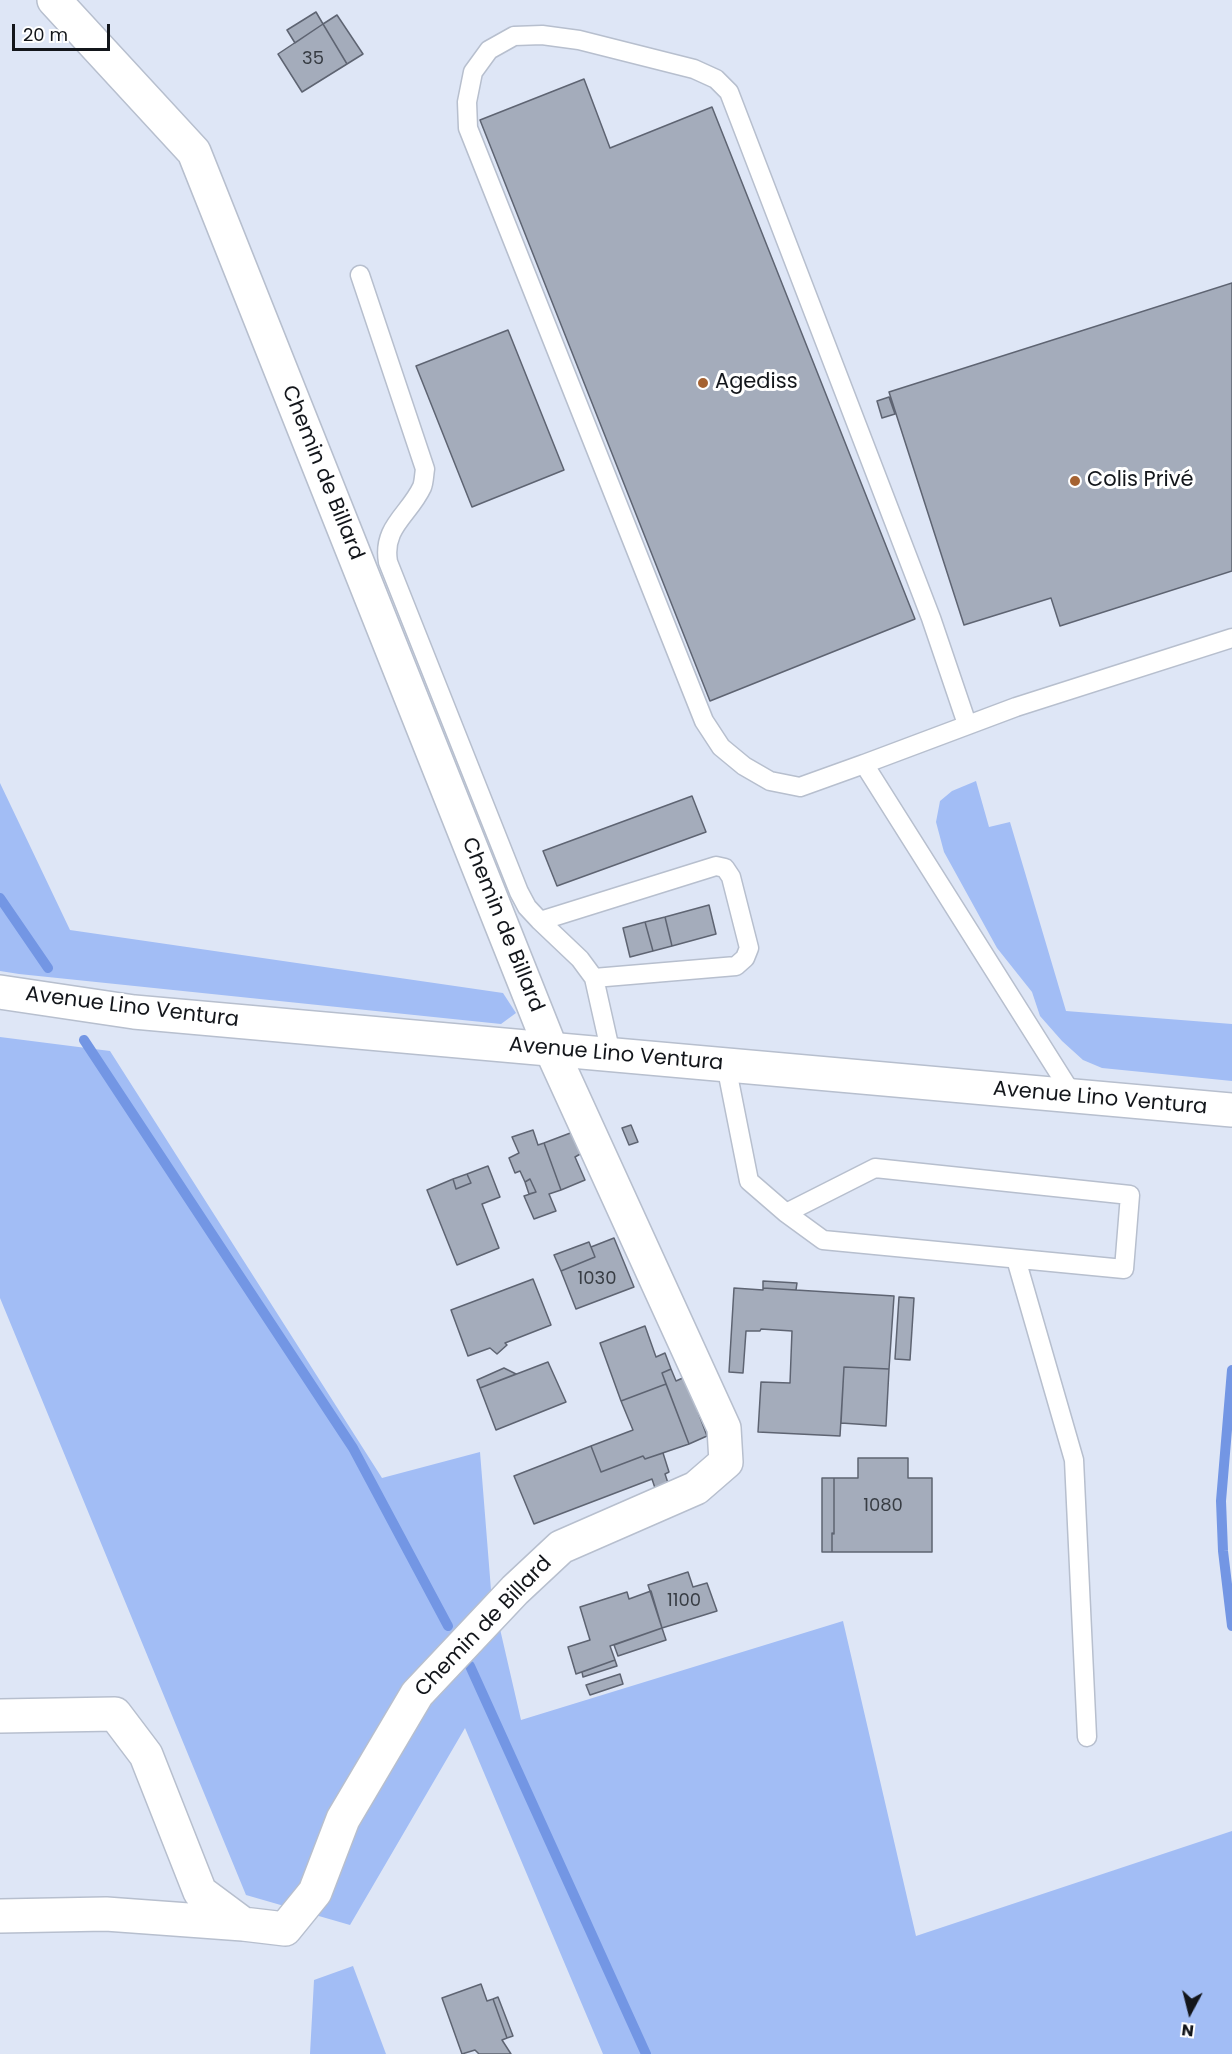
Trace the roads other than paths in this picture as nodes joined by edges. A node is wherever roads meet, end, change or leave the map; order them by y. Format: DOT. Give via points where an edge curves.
graph roads {
  1 [pos="54,0"];
  2 [pos="360,275"];
  3 [pos="1232,638"];
  4 [pos="967,724"];
  5 [pos="864,764"];
  6 [pos="540,921"];
  7 [pos="594,978"];
  8 [pos="0,992"];
  9 [pos="551,1048"];
  10 [pos="611,1054"];
  11 [pos="726,1065"];
  12 [pos="1074,1097"];
  13 [pos="1232,1110"];
  14 [pos="786,1213"];
  15 [pos="1016,1259"];
  16 [pos="0,1716"];
  17 [pos="1087,1737"];
  18 [pos="0,1916"];
  19 [pos="243,1924"];
  1 -- 9 [label="street, Chemin de Billard" via="194,152"];
  2 -- 6 [label="lane" via="425,469 422,486 391,532 386,548 388,562 519,892"];
  3 -- 4 [label="lane"];
  4 -- 5 [label="lane"];
  4 -- 5 [label="lane" via="931,618 729,92 716,79 694,69 579,40 514,36 489,50 473,72 467,102 468,128 704,722 721,747 770,780 800,787"];
  5 -- 12 [label="lane"];
  6 -- 7 [label="lane"];
  6 -- 7 [label="lane" via="716,866 726,868 749,948 736,966"];
  7 -- 10 [label="lane"];
  8 -- 9 [label="street, Avenue Lino Ventura" via="134,1012"];
  9 -- 10 [label="street, Avenue Lino Ventura"];
  9 -- 19 [label="street, Chemin de Billard" via="724,1428 726,1462 696,1488 561,1547 515,1590 417,1694 343,1819 315,1892 285,1929"];
  10 -- 11 [label="street, Avenue Lino Ventura"];
  11 -- 12 [label="street, Avenue Lino Ventura"];
  11 -- 14 [label="lane" via="749,1181"];
  12 -- 13 [label="street, Avenue Lino Ventura"];
  14 -- 15 [label="lane" via="824,1240"];
  14 -- 15 [label="lane" via="875,1168 1130,1195 1124,1269"];
  15 -- 17 [label="lane" via="1074,1460"];
  16 -- 19 [label="street, Chemin de Billard" via="114,1714 146,1755 200,1892"];
  18 -- 19 [label="street, Chemin de Billard" via="106,1914"];
}
